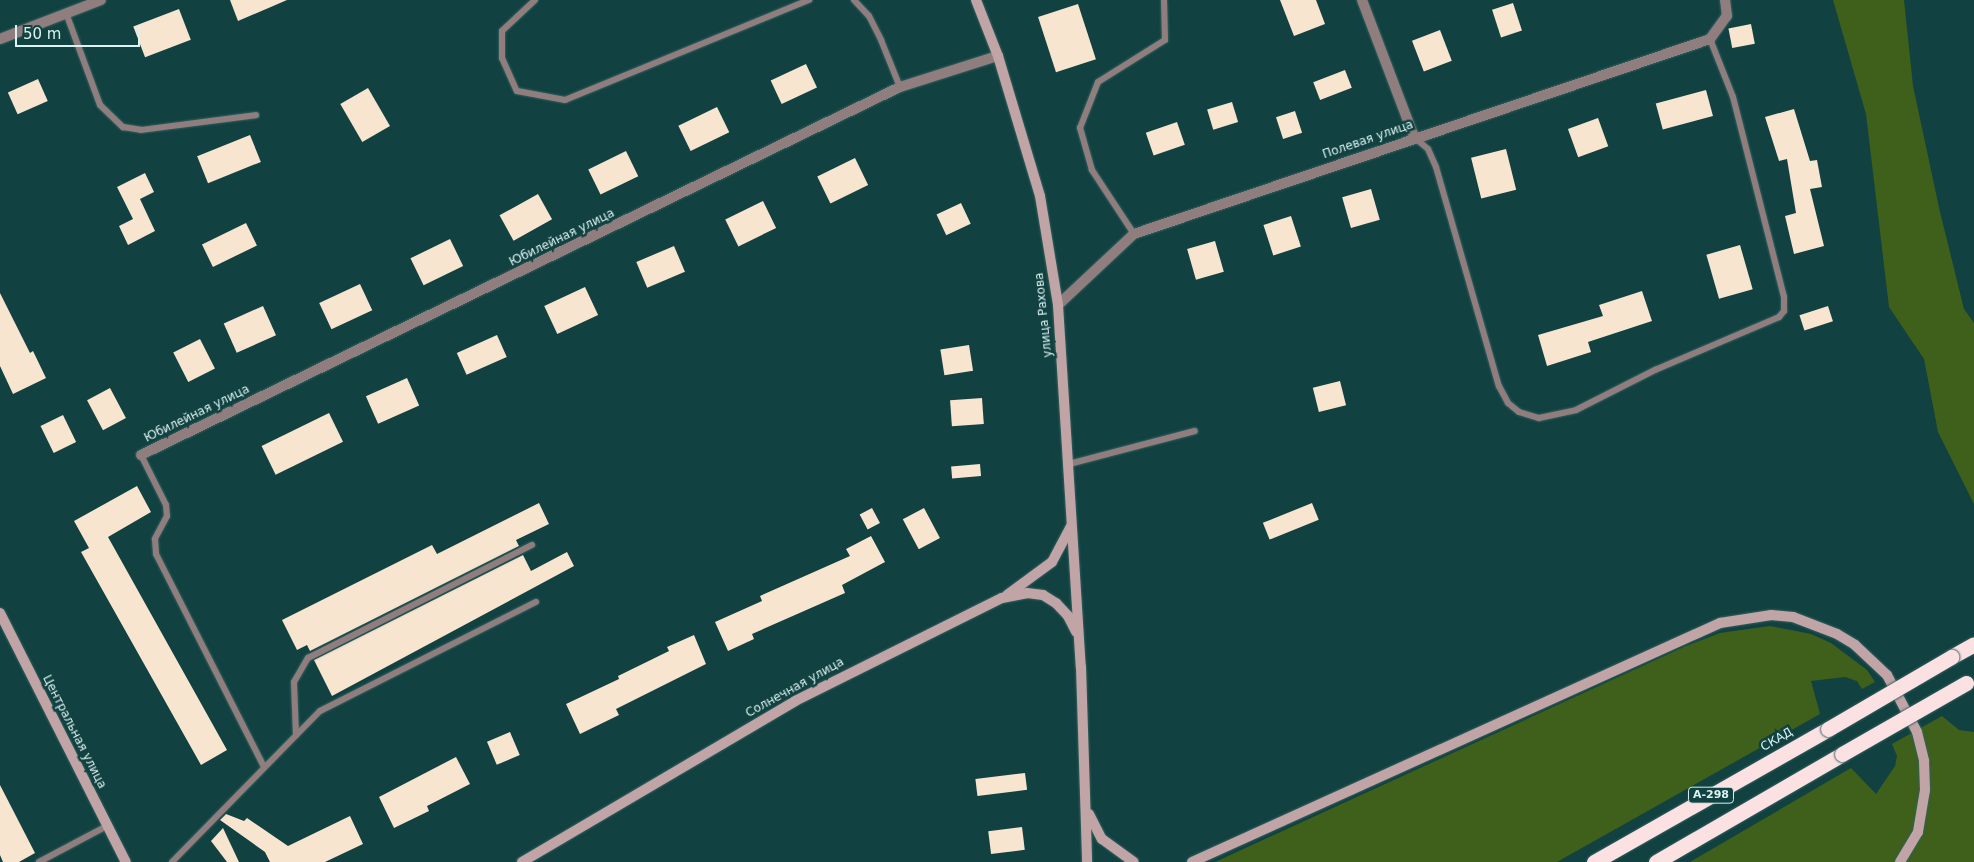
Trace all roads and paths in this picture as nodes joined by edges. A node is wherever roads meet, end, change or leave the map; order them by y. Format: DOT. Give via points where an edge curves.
graph roads {
  1 [pos="100,0"];
  2 [pos="534,0"];
  3 [pos="809,0"];
  4 [pos="854,0"];
  5 [pos="976,0"];
  6 [pos="1164,0"];
  7 [pos="1362,0"];
  8 [pos="1725,0"];
  9 [pos="66,13"];
  10 [pos="1710,38"];
  11 [pos="0,39"];
  12 [pos="998,56"];
  13 [pos="900,87"];
  14 [pos="256,115"];
  15 [pos="1414,137"];
  16 [pos="1134,234"];
  17 [pos="1058,304"];
  18 [pos="1195,431"];
  19 [pos="141,455"];
  20 [pos="1069,464"];
  21 [pos="1072,525"];
  22 [pos="532,545"];
  23 [pos="1002,598"];
  24 [pos="536,602"];
  25 [pos="0,613"];
  26 [pos="1078,637"];
  27 [pos="1974,644"];
  28 [pos="1970,681"];
  29 [pos="296,735"];
  30 [pos="264,768"];
  31 [pos="1087,808"];
  32 [pos="107,826"];
  33 [pos="39,862"];
  34 [pos="126,862"];
  35 [pos="172,862"];
  36 [pos="522,862"];
  37 [pos="1087,862"];
  38 [pos="1134,862"];
  39 [pos="1192,862"];
  40 [pos="1594,862"];
  41 [pos="1656,862"];
  42 [pos="1900,862"];
  1 -- 9 [label="street"];
  2 -- 3 [label="lane" via="502,31 502,58 517,91 565,100"];
  4 -- 13 [label="lane" via="869,16"];
  5 -- 12 [label="main road, улица Рахова"];
  6 -- 16 [label="lane" via="1165,40 1098,82 1080,128 1092,170"];
  7 -- 15 [label="street"];
  8 -- 10 [label="street" via="1727,16"];
  9 -- 11 [label="street"];
  9 -- 14 [label="lane" via="100,105 123,126 141,130"];
  10 -- 15 [label="street, Полевая улица"];
  10 -- 15 [label="lane" via="1733,97 1784,297 1784,311 1779,317 1655,370 1576,410 1539,418 1519,412 1508,403 1499,386 1436,167 1428,149"];
  12 -- 13 [label="street, Юбилейная улица"];
  12 -- 17 [label="main road, улица Рахова" via="1040,196"];
  13 -- 19 [label="street, Юбилейная улица"];
  15 -- 16 [label="street, Полевая улица"];
  16 -- 17 [label="street, Полевая улица"];
  17 -- 20 [label="main road, улица Рахова"];
  18 -- 20 [label="lane"];
  19 -- 30 [label="lane" via="166,505 167,516 155,539 156,554"];
  20 -- 21 [label="main road, улица Рахова"];
  21 -- 23 [label="main road" via="1052,562"];
  21 -- 26 [label="main road, улица Рахова"];
  22 -- 29 [label="lane" via="308,658 294,682"];
  23 -- 26 [label="main road, Солнечная улица" via="1027,593 1043,595 1068,616"];
  23 -- 36 [label="main road, Солнечная улица" via="795,700"];
  24 -- 29 [label="lane" via="320,711"];
  25 -- 32 [label="main road, Центральная улица"];
  26 -- 31 [label="main road, улица Рахова"];
  27 -- 40 [label="highway, СКАД / А-298, bridge"];
  28 -- 41 [label="highway, А-298, bridge"];
  29 -- 30 [label="lane"];
  30 -- 35 [label="lane"];
  31 -- 37 [label="main road, улица Рахова"];
  31 -- 38 [label="main road" via="1102,839"];
  32 -- 33 [label="lane"];
  32 -- 34 [label="main road, Центральная улица"];
  39 -- 42 [label="main road" via="1720,622 1771,615 1793,617 1837,634 1872,660 1892,684 1917,732 1924,760 1925,790 1918,832"];
}
